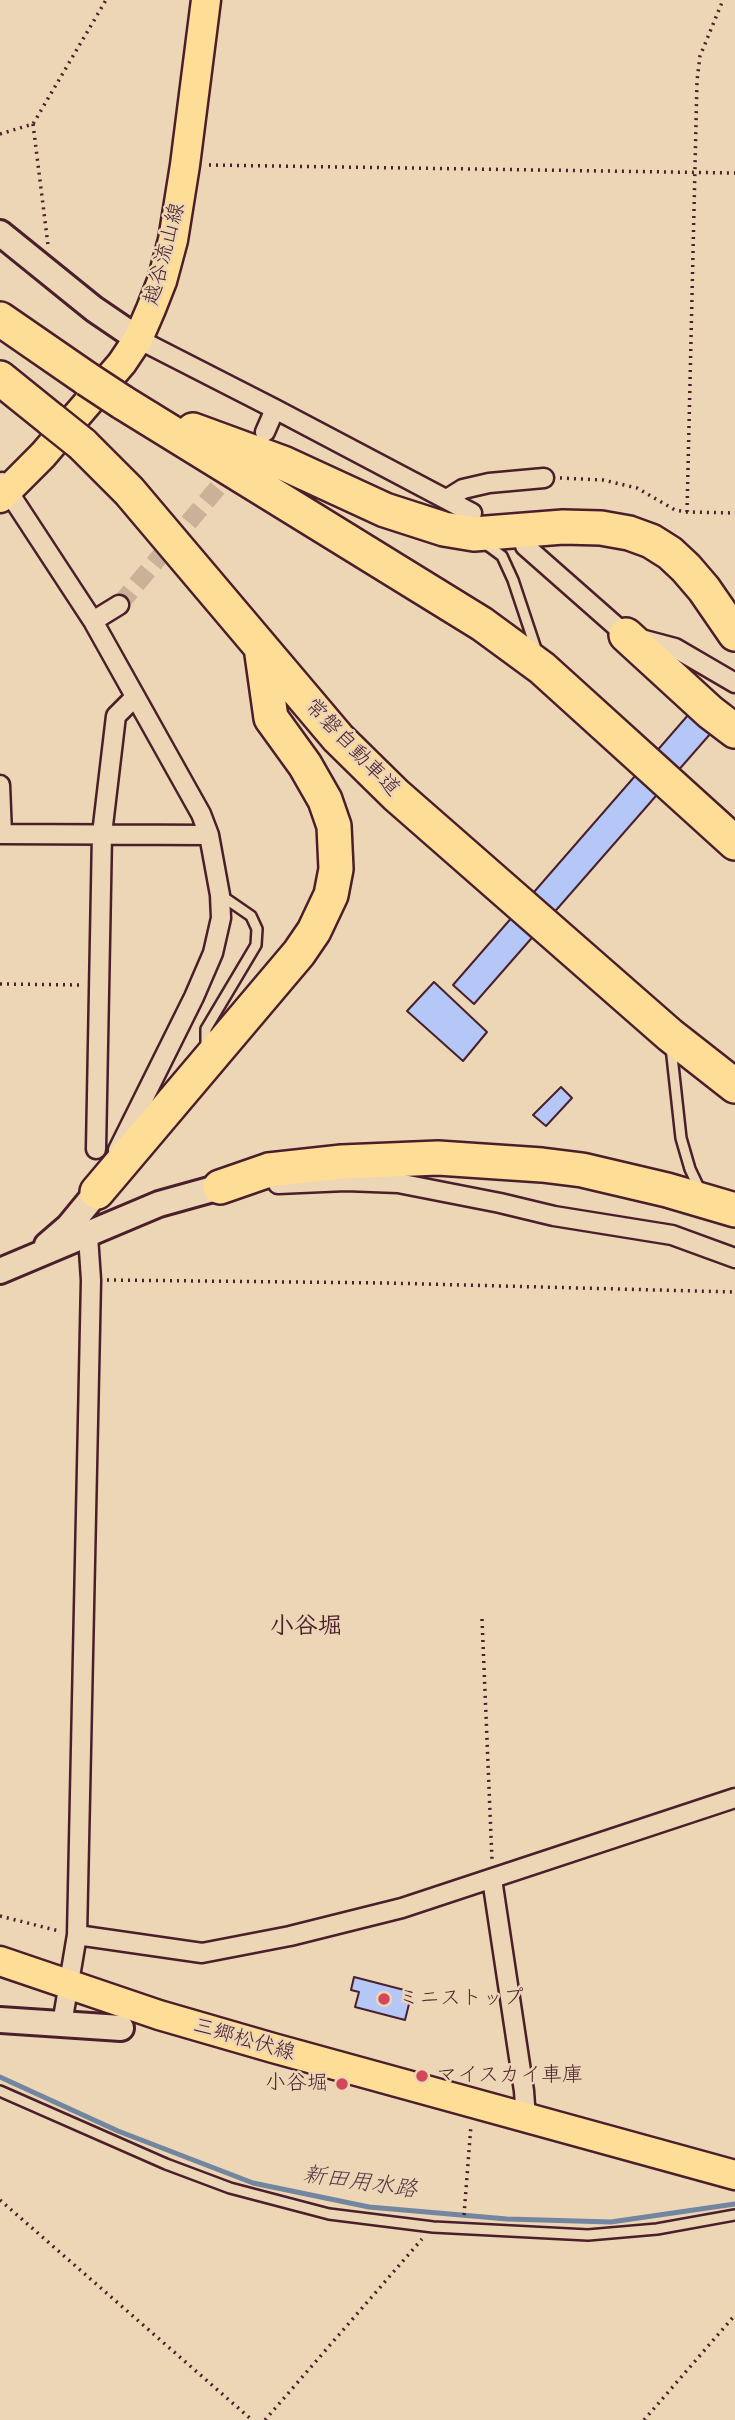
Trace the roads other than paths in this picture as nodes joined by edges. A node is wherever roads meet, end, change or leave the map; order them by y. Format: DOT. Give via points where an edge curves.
graph roads {
  1 [pos="206,0"];
  2 [pos="0,233"];
  3 [pos="0,319"];
  4 [pos="138,339"];
  5 [pos="0,378"];
  6 [pos="127,404"];
  7 [pos="275,409"];
  8 [pos="265,432"];
  9 [pos="544,478"];
  10 [pos="3,489"];
  11 [pos="447,499"];
  12 [pos="473,523"];
  13 [pos="525,546"];
  14 [pos="119,605"];
  15 [pos="93,621"];
  16 [pos="735,634"];
  17 [pos="626,635"];
  18 [pos="261,647"];
  19 [pos="542,668"];
  20 [pos="735,683"];
  21 [pos="135,697"];
  22 [pos="732,727"];
  23 [pos="0,785"];
  24 [pos="1,834"];
  25 [pos="102,834"];
  26 [pos="209,835"];
  27 [pos="735,843"];
  28 [pos="220,895"];
  29 [pos="670,1035"];
  30 [pos="207,1063"];
  31 [pos="735,1086"];
  32 [pos="96,1149"];
  33 [pos="220,1187"];
  34 [pos="97,1192"];
  35 [pos="724,1207"];
  36 [pos="89,1236"];
  37 [pos="735,1258"];
  38 [pos="11,1268"];
  39 [pos="735,1798"];
  40 [pos="492,1879"];
  41 [pos="77,1935"];
  42 [pos="0,1961"];
  43 [pos="69,1984"];
  44 [pos="0,2020"];
  45 [pos="62,2024"];
  46 [pos="121,2028"];
  47 [pos="0,2091"];
  48 [pos="526,2119"];
  49 [pos="735,2175"];
  50 [pos="735,2215"];
  1 -- 4 [label="main road, 越谷流山線" via="173,240"];
  2 -- 4 [label="street"];
  3 -- 6 [label="highway, bridge"];
  4 -- 7 [label="street"];
  4 -- 10 [label="main road, 越谷流山線" via="43,456"];
  5 -- 18 [label="highway, 常磐自動車道, bridge" via="82,444 129,491"];
  6 -- 12 [label="highway" via="283,463 417,522 444,530"];
  6 -- 19 [label="highway" via="482,624"];
  7 -- 8 [label="street"];
  7 -- 11 [label="street"];
  9 -- 11 [label="street" via="489,483 463,489"];
  10 -- 15 [label="street"];
  11 -- 12 [label="street"];
  12 -- 16 [label="highway" via="588,527 651,541 686,568"];
  12 -- 19 [label="lane" via="502,556"];
  13 -- 17 [label="street"];
  14 -- 15 [label="street"];
  15 -- 21 [label="street"];
  17 -- 20 [label="street" via="675,648"];
  17 -- 22 [label="highway"];
  18 -- 29 [label="highway, 常磐自動車道" via="338,738 396,795"];
  18 -- 30 [label="highway" via="271,718 325,800 334,826 336,869 331,895 314,931"];
  19 -- 27 [label="highway"];
  21 -- 25 [label="street" via="116,716"];
  21 -- 26 [label="street"];
  23 -- 24 [label="street"];
  24 -- 25 [label="street"];
  25 -- 26 [label="street"];
  25 -- 32 [label="street"];
  26 -- 28 [label="street"];
  28 -- 30 [label="lane" via="251,916 257,929 256,945 206,1029"];
  28 -- 34 [label="street" via="221,918 213,953"];
  29 -- 31 [label="highway, 常磐自動車道"];
  29 -- 35 [label="lane" via="681,1138 690,1169 702,1192"];
  30 -- 34 [label="highway"];
  33 -- 35 [label="highway" via="269,1170 438,1158 582,1170"];
  33 -- 36 [label="street" via="159,1204"];
  33 -- 37 [label="street" via="346,1181 397,1184 672,1235"];
  34 -- 38 [label="street" via="69,1226"];
  36 -- 38 [label="street"];
  36 -- 41 [label="street"];
  39 -- 40 [label="street"];
  40 -- 41 [label="street" via="350,1922 202,1953"];
  40 -- 48 [label="street"];
  41 -- 43 [label="street"];
  42 -- 43 [label="main road, 三郷松伏線"];
  43 -- 45 [label="street"];
  43 -- 48 [label="main road, 三郷松伏線" via="159,2015"];
  44 -- 45 [label="street"];
  45 -- 46 [label="street"];
  47 -- 50 [label="lane" via="230,2188 329,2214 433,2227 588,2235"];
  48 -- 49 [label="main road, 三郷松伏線"];
}
